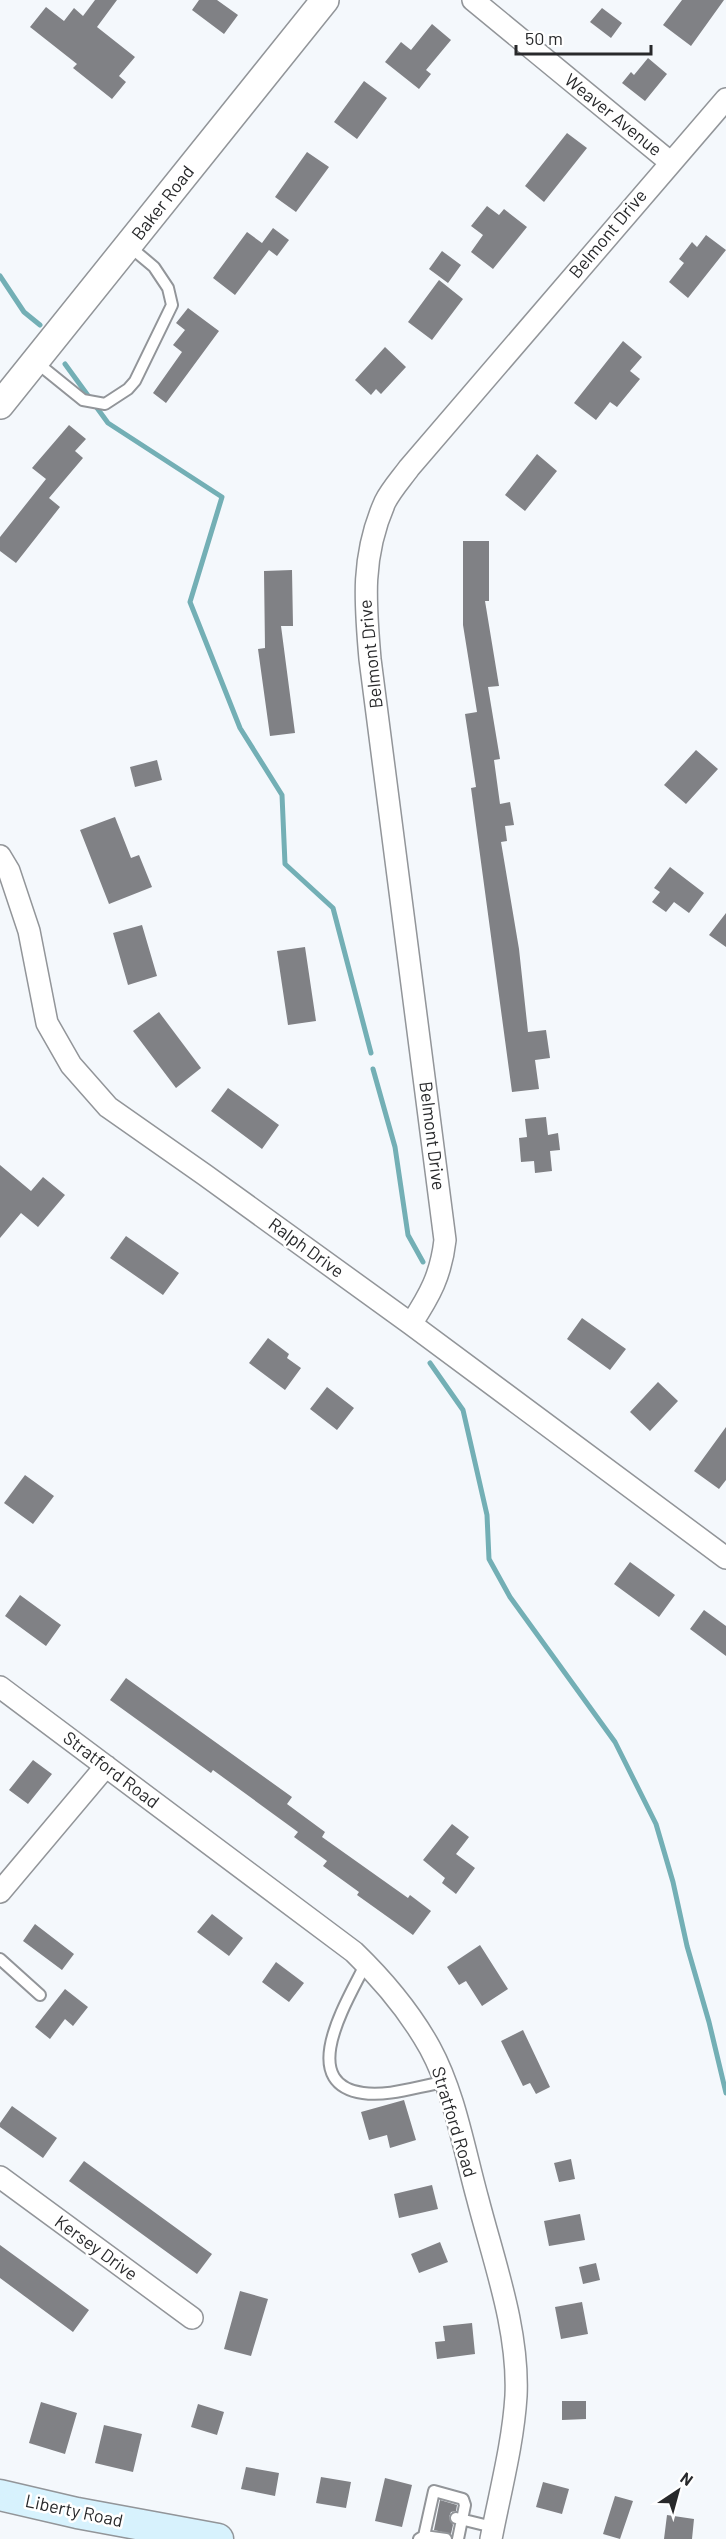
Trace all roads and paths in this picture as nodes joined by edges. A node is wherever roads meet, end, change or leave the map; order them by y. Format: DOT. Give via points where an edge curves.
graph roads {
  1 [pos="325,0"];
  2 [pos="473,0"];
  3 [pos="726,99"];
  4 [pos="670,162"];
  5 [pos="129,246"];
  6 [pos="35,362"];
  7 [pos="0,405"];
  8 [pos="0,856"];
  9 [pos="411,1324"];
  10 [pos="726,1558"];
  11 [pos="0,1687"];
  12 [pos="106,1766"];
  13 [pos="0,1892"];
  14 [pos="0,1959"];
  15 [pos="366,1963"];
  16 [pos="40,1995"];
  17 [pos="445,2082"];
  18 [pos="0,2177"];
  19 [pos="192,2318"];
  20 [pos="0,2495"];
  21 [pos="459,2519"];
  22 [pos="492,2533"];
  23 [pos="421,2537"];
  24 [pos="218,2539"];
  25 [pos="446,2539"];
  26 [pos="458,2539"];
  1 -- 5 [label="street, Baker Road"];
  2 -- 4 [label="street, Weaver Avenue"];
  3 -- 4 [label="street, Belmont Drive"];
  4 -- 9 [label="street, Belmont Drive" via="409,468 386,501 370,542 364,594 370,659 445,1240 434,1287"];
  5 -- 6 [label="street, Baker Road"];
  5 -- 6 [label="lane" via="154,267 168,288 172,305 135,381 105,404 83,400"];
  6 -- 7 [label="street, Baker Road"];
  8 -- 9 [label="street, Ralph Drive" via="29,931 47,1023 71,1065 108,1107"];
  9 -- 10 [label="street, Ralph Drive"];
  11 -- 12 [label="street, Stratford Road"];
  12 -- 13 [label="street"];
  12 -- 15 [label="street, Stratford Road"];
  14 -- 16 [label="lane"];
  15 -- 17 [label="street, Stratford Road" via="403,2007 430,2048"];
  15 -- 17 [label="lane" via="332,2036 327,2059 336,2078 346,2089 364,2093"];
  17 -- 22 [label="street, Stratford Road" via="509,2320 515,2369 516,2395 509,2446"];
  18 -- 19 [label="street, Kersey Drive"];
  20 -- 24 [label="main road, Liberty Road"];
  21 -- 22 [label="lane"];
  21 -- 23 [label="lane" via="465,2505 458,2496 434,2491 433,2512"];
  21 -- 26 [label="lane"];
  23 -- 25 [label="lane"];
}
